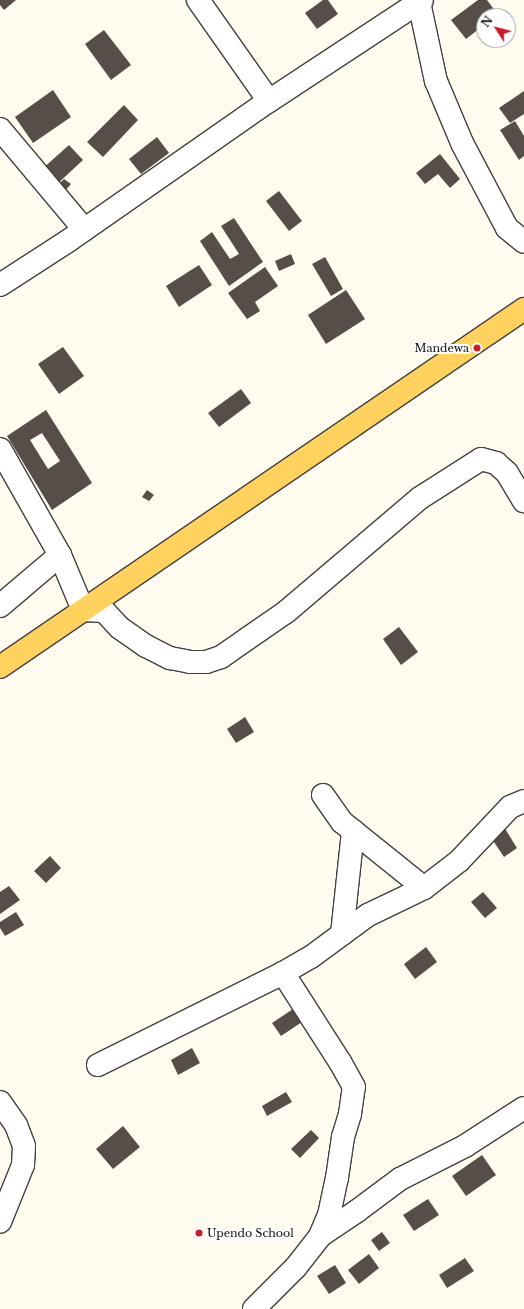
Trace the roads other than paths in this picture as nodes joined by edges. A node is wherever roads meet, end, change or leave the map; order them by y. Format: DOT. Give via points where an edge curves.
graph roads {
  1 [pos="198,0"];
  2 [pos="420,1"];
  3 [pos="269,101"];
  4 [pos="0,129"];
  5 [pos="84,229"];
  6 [pos="524,242"];
  7 [pos="0,285"];
  8 [pos="524,309"];
  9 [pos="0,449"];
  10 [pos="524,501"];
  11 [pos="60,555"];
  12 [pos="0,606"];
  13 [pos="83,610"];
  14 [pos="0,667"];
  15 [pos="323,795"];
  16 [pos="524,802"];
  17 [pos="353,831"];
  18 [pos="424,888"];
  19 [pos="342,934"];
  20 [pos="283,974"];
  21 [pos="98,1065"];
  22 [pos="0,1102"];
  23 [pos="524,1108"];
  24 [pos="0,1222"];
  25 [pos="320,1236"];
  26 [pos="254,1309"];
  1 -- 3 [label="street"];
  2 -- 3 [label="street"];
  2 -- 6 [label="street" via="436,82 462,143 507,228"];
  3 -- 5 [label="street"];
  4 -- 5 [label="street"];
  5 -- 7 [label="street"];
  8 -- 13 [label="main road"];
  9 -- 11 [label="street"];
  10 -- 13 [label="street" via="508,473 496,463 481,459 420,498 286,612 221,656 206,662 170,658 120,628 104,611"];
  11 -- 12 [label="street"];
  11 -- 13 [label="street"];
  13 -- 14 [label="main road"];
  15 -- 17 [label="street" via="342,822"];
  16 -- 18 [label="street" via="510,807 460,861"];
  17 -- 18 [label="street"];
  17 -- 19 [label="street"];
  18 -- 19 [label="street" via="368,916"];
  19 -- 20 [label="street"];
  20 -- 21 [label="street"];
  20 -- 25 [label="street" via="354,1087 338,1178"];
  22 -- 24 [label="street" via="16,1125 24,1146 23,1165"];
  23 -- 25 [label="street" via="466,1146 400,1179"];
  25 -- 26 [label="street" via="296,1267"];
}
